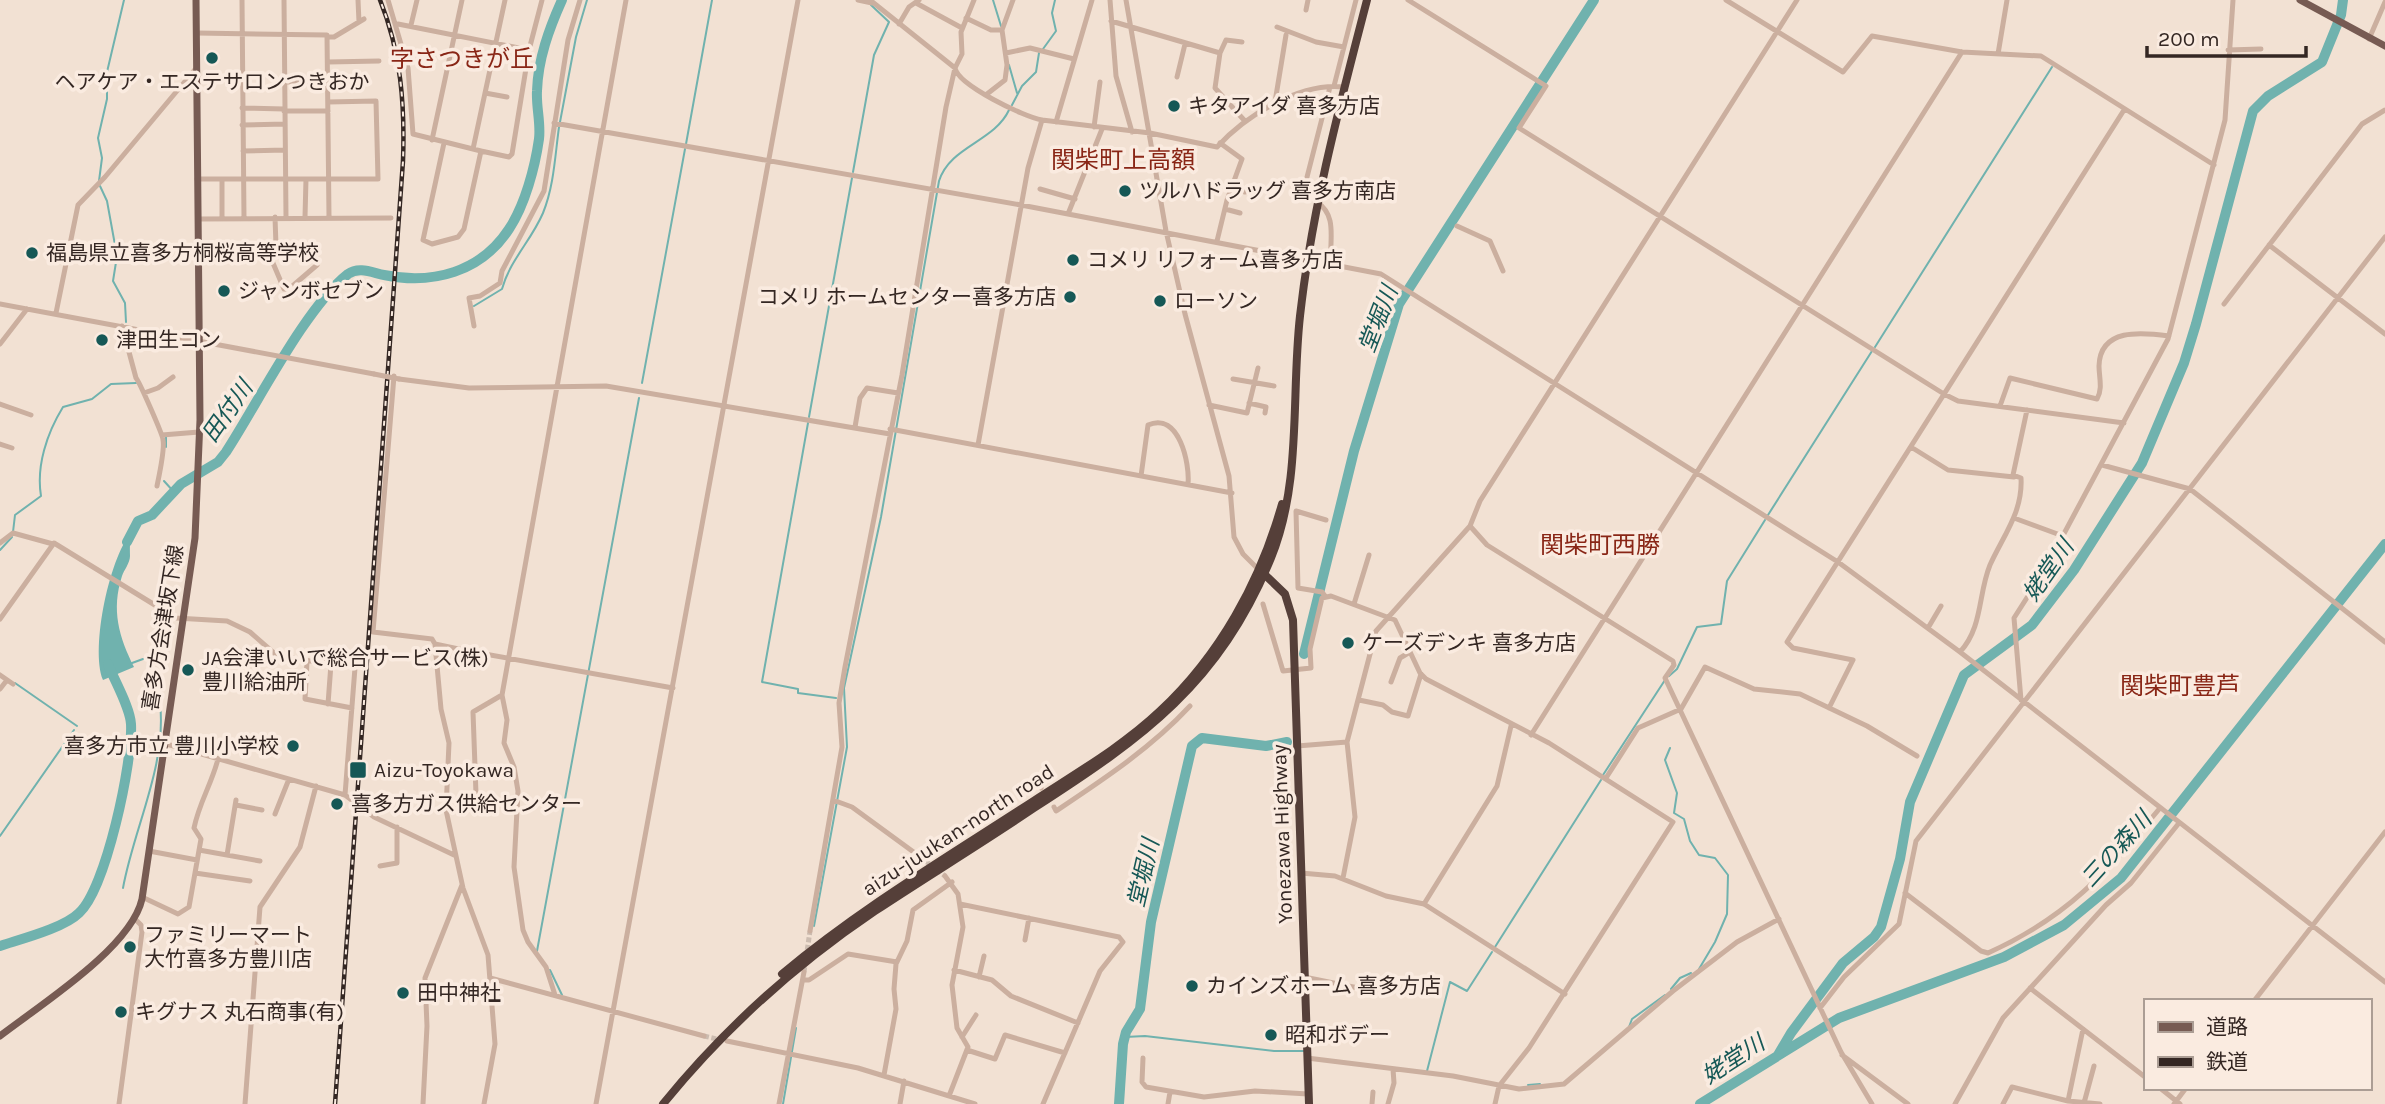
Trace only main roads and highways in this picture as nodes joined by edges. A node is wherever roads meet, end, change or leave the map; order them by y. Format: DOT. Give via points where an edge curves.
graph roads {
  1 [pos="196,0"];
  2 [pos="1367,0"];
  3 [pos="2300,0"];
  4 [pos="2385,46"];
  5 [pos="1291,467"];
  6 [pos="1287,500"];
  7 [pos="1285,513"];
  8 [pos="1261,572"];
  9 [pos="0,1036"];
  10 [pos="657,1104"];
  11 [pos="663,1104"];
  12 [pos="1309,1104"];
  1 -- 9 [label="main road, 喜多方会津坂下線" via="199,432 195,538 142,897 135,919 112,948"];
  2 -- 5 [label="highway" via="1318,198 1308,259"];
  3 -- 4 [label="main road"];
  5 -- 6 [label="highway"];
  5 -- 8 [label="highway"];
  6 -- 7 [label="highway"];
  6 -- 7 [label="highway" via="1296,511"];
  7 -- 8 [label="highway"];
  8 -- 10 [label="highway, aizu-juukan-north road" via="1215,648 1160,711 1102,757 813,948 730,1022"];
  8 -- 11 [label="highway, aizu-juukan-north road" via="1233,632 1208,668 1142,736 816,953 734,1026"];
  8 -- 12 [label="highway, Yonezawa Highway" via="1284,594 1291,608"];
}
